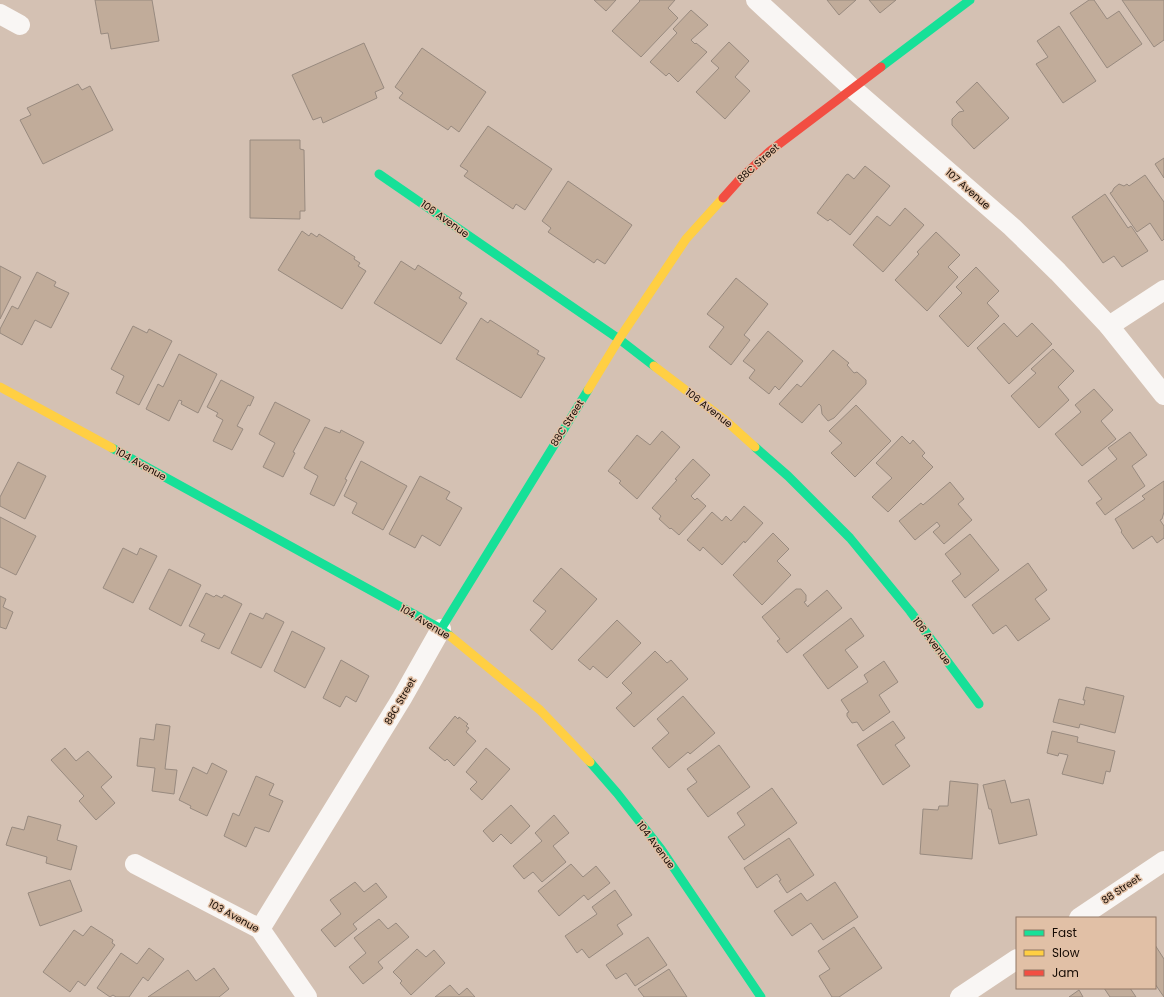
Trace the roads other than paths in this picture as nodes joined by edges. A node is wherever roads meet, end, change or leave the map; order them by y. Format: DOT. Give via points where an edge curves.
graph roads {
  1 [pos="756,0"];
  2 [pos="970,0"];
  3 [pos="0,14"];
  4 [pos="20,25"];
  5 [pos="853,89"];
  6 [pos="379,174"];
  7 [pos="1164,290"];
  8 [pos="1109,326"];
  9 [pos="619,339"];
  10 [pos="0,387"];
  11 [pos="1164,395"];
  12 [pos="441,629"];
  13 [pos="979,704"];
  14 [pos="1164,861"];
  15 [pos="135,864"];
  16 [pos="1080,917"];
  17 [pos="260,929"];
  18 [pos="1016,960"];
  19 [pos="307,997"];
  20 [pos="761,997"];
  21 [pos="960,997"];
  1 -- 5 [label="street, 107 Avenue"];
  2 -- 5 [label="street, 88C Street"];
  3 -- 4 [label="street"];
  5 -- 8 [label="street, 107 Avenue" via="1012,227"];
  5 -- 9 [label="street, 88C Street" via="770,151 730,189 686,239"];
  6 -- 9 [label="street, 106 Avenue"];
  7 -- 8 [label="street"];
  8 -- 11 [label="street, 107 Avenue"];
  9 -- 12 [label="street, 88C Street"];
  9 -- 13 [label="street, 106 Avenue" via="725,420 788,476 850,538 910,611"];
  10 -- 12 [label="street, 104 Avenue"];
  12 -- 17 [label="street, 88C Street" via="402,698"];
  12 -- 20 [label="street, 104 Avenue" via="540,710 585,756 661,849"];
  14 -- 16 [label="street, 88 Street"];
  15 -- 17 [label="street, 103 Avenue"];
  17 -- 19 [label="street, 103 Avenue"];
  18 -- 21 [label="street"];
}
